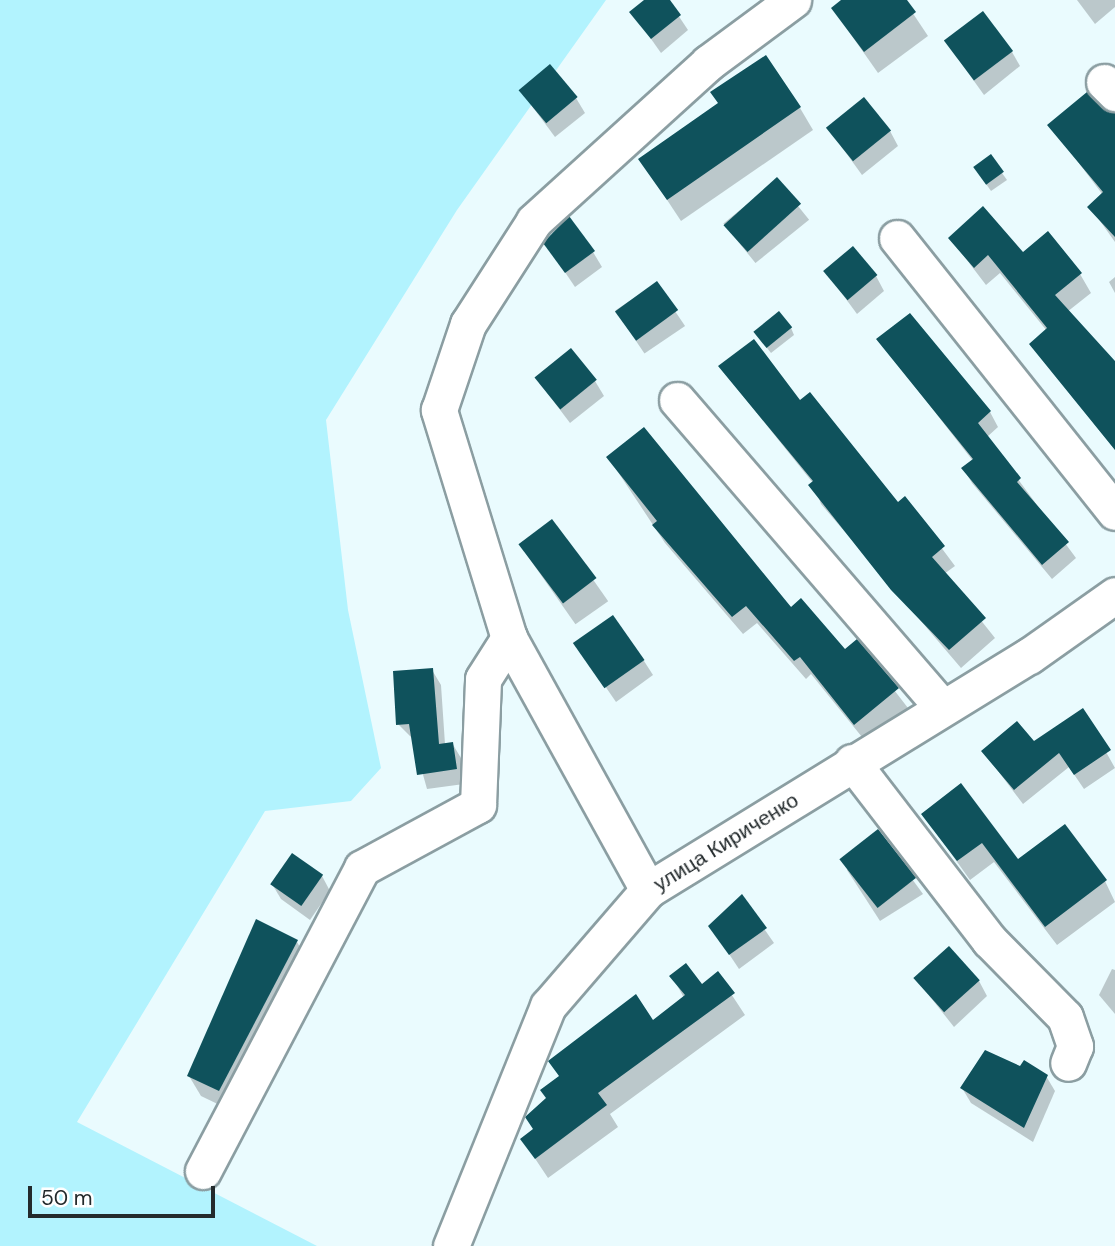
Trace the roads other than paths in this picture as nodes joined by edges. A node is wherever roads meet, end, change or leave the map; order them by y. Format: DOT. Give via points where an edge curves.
graph roads {
  1 [pos="793,0"];
  2 [pos="757,13"];
  3 [pos="897,238"];
  4 [pos="677,400"];
  5 [pos="1115,512"];
  6 [pos="1115,595"];
  7 [pos="509,638"];
  8 [pos="941,706"];
  9 [pos="852,762"];
  10 [pos="648,891"];
  11 [pos="1068,1063"];
  12 [pos="203,1171"];
  13 [pos="451,1246"];
  1 -- 2 [label="street"];
  2 -- 7 [label="street" via="534,221 468,324 439,410"];
  3 -- 5 [label="street"];
  4 -- 8 [label="street"];
  6 -- 8 [label="street, улица Кириченко" via="1029,656"];
  7 -- 10 [label="street"];
  7 -- 12 [label="street" via="483,678 478,805 362,868"];
  8 -- 9 [label="street, улица Кириченко"];
  9 -- 10 [label="street, улица Кириченко"];
  9 -- 11 [label="street" via="989,940 1065,1017 1075,1046"];
  10 -- 13 [label="street, улица Кириченко" via="548,1006"];
}
